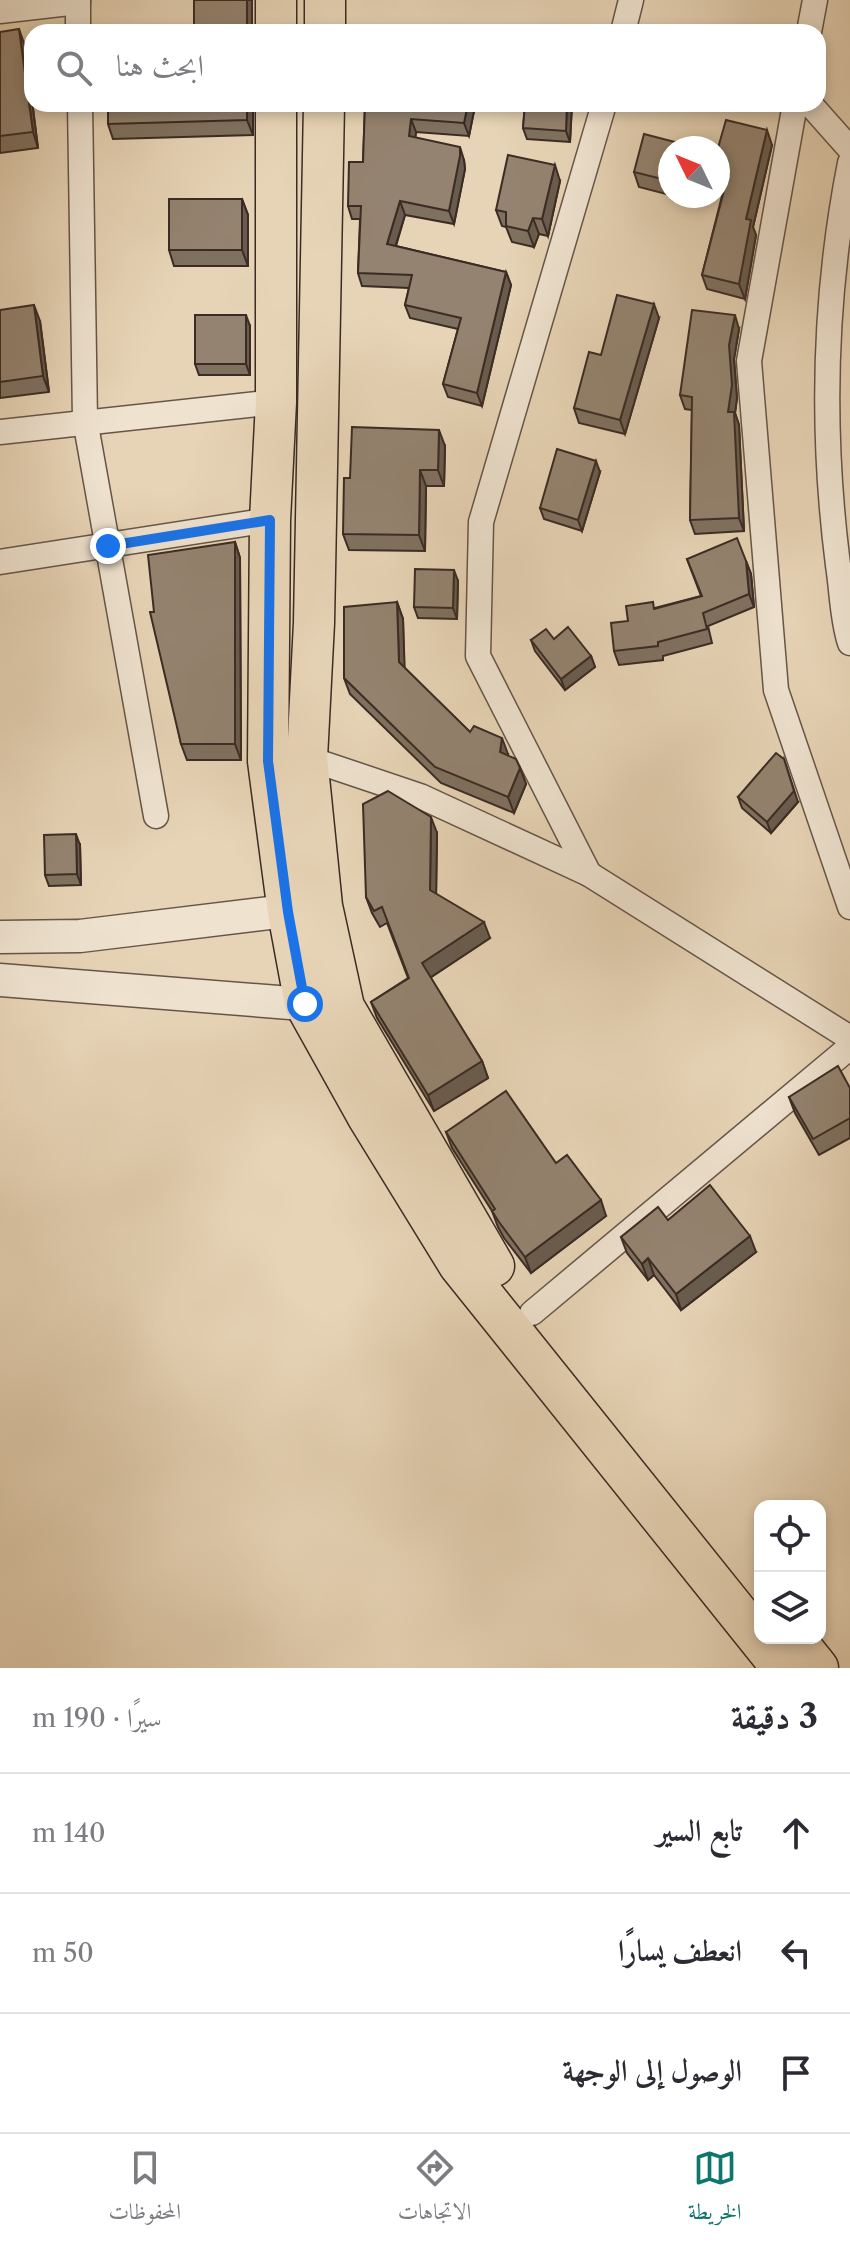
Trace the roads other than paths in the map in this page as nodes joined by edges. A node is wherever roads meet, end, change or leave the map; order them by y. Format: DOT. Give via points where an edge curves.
graph roads {
  1 [pos="276,0"];
  2 [pos="325,0"];
  3 [pos="631,0"];
  4 [pos="815,0"];
  5 [pos="78,1"];
  6 [pos="0,11"];
  7 [pos="78,24"];
  8 [pos="276,24"];
  9 [pos="325,24"];
  10 [pos="625,24"];
  11 [pos="810,24"];
  12 [pos="80,112"];
  13 [pos="276,112"];
  14 [pos="324,112"];
  15 [pos="602,112"];
  16 [pos="794,112"];
  17 [pos="817,112"];
  18 [pos="850,149"];
  19 [pos="850,163"];
  20 [pos="276,402"];
  21 [pos="85,420"];
  22 [pos="0,432"];
  23 [pos="270,520"];
  24 [pos="108,546"];
  25 [pos="0,562"];
  26 [pos="850,643"];
  27 [pos="288,760"];
  28 [pos="156,816"];
  29 [pos="589,874"];
  30 [pos="850,907"];
  31 [pos="305,909"];
  32 [pos="0,937"];
  33 [pos="0,980"];
  34 [pos="324,1005"];
  35 [pos="850,1038"];
  36 [pos="850,1047"];
  37 [pos="532,1313"];
  38 [pos="754,1589"];
  39 [pos="799,1644"];
  40 [pos="782,1668"];
  41 [pos="818,1668"];
  1 -- 8 [label="main road"];
  2 -- 9 [label="main road"];
  3 -- 10 [label="street"];
  4 -- 11 [label="street"];
  5 -- 6 [label="street"];
  5 -- 7 [label="street"];
  12 -- 21 [label="street"];
  13 -- 20 [label="main road"];
  14 -- 27 [label="main road" via="314,623"];
  15 -- 29 [label="street" via="481,522 478,656"];
  16 -- 30 [label="street" via="749,361 776,690"];
  17 -- 18 [label="street"];
  19 -- 26 [label="street" via="838,222 826,388 831,507"];
  20 -- 21 [label="street"];
  20 -- 23 [label="main road"];
  21 -- 22 [label="street"];
  21 -- 24 [label="street"];
  23 -- 24 [label="street"];
  23 -- 27 [label="main road"];
  24 -- 25 [label="street"];
  24 -- 28 [label="street"];
  27 -- 29 [label="street" via="420,796"];
  27 -- 31 [label="main road"];
  29 -- 35 [label="street"];
  31 -- 32 [label="street" via="80,936"];
  31 -- 34 [label="main road"];
  33 -- 34 [label="street"];
  34 -- 37 [label="main road" via="484,1253"];
  34 -- 40 [label="main road" via="368,1117 459,1265"];
  36 -- 37 [label="street"];
  37 -- 38 [label="main road"];
  39 -- 41 [label="main road"];
}
